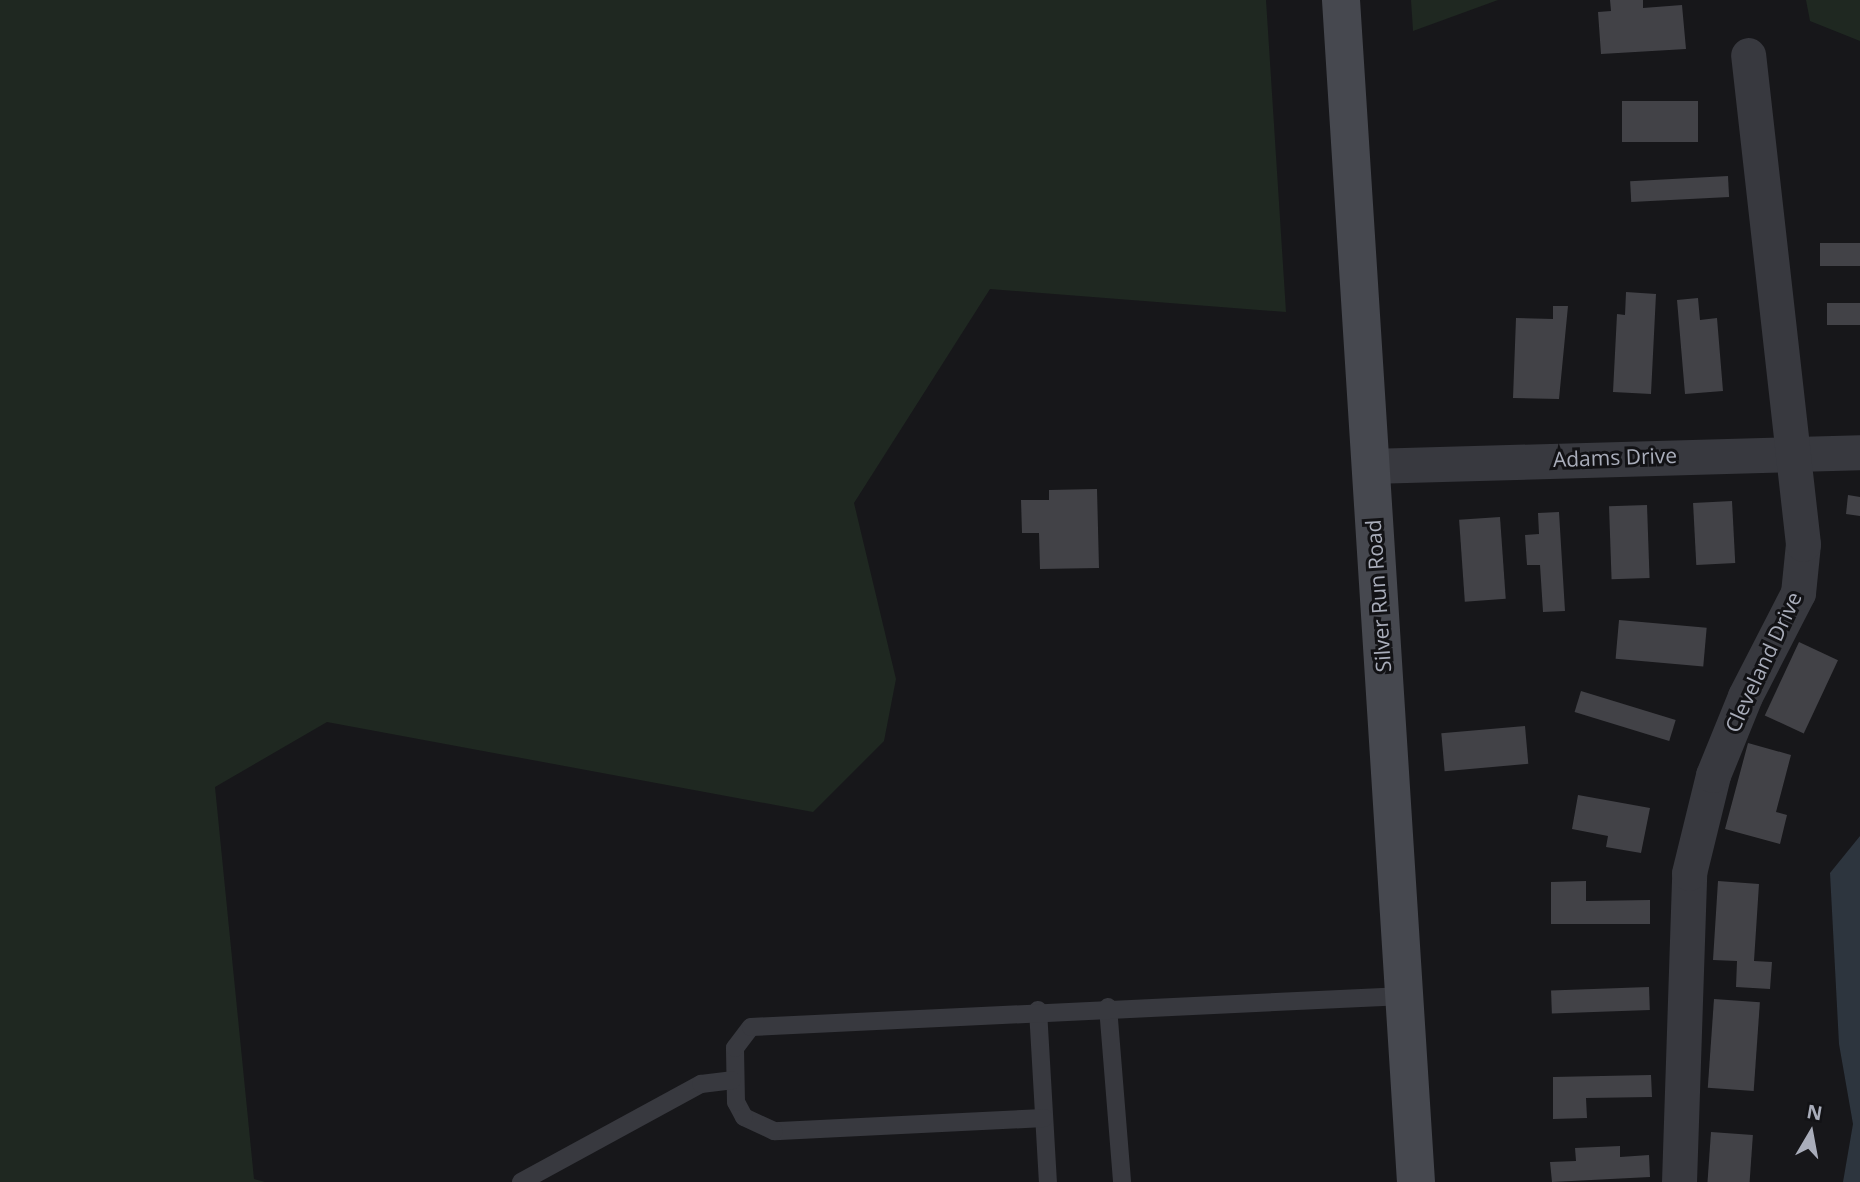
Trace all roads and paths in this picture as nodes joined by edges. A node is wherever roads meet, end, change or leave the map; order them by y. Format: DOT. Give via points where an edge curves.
graph roads {
  1 [pos="1341,5"];
  2 [pos="1748,55"];
  3 [pos="1795,451"];
  4 [pos="1860,452"];
  5 [pos="1369,466"];
  6 [pos="1404,996"];
  7 [pos="1108,1007"];
  8 [pos="1038,1010"];
  9 [pos="732,1080"];
  10 [pos="1044,1118"];
  11 [pos="520,1182"];
  12 [pos="1048,1182"];
  13 [pos="1122,1182"];
  14 [pos="1416,1182"];
  15 [pos="1679,1182"];
  1 -- 5 [label="main road, Silver Run Road"];
  2 -- 3 [label="street, Cleveland Drive"];
  3 -- 4 [label="street, Adams Drive"];
  3 -- 5 [label="street, Adams Drive"];
  3 -- 15 [label="street, Cleveland Drive" via="1803,544 1798,593 1745,696 1713,775 1689,873"];
  5 -- 6 [label="main road, Silver Run Road"];
  6 -- 7 [label="lane"];
  6 -- 14 [label="main road, Silver Run Road"];
  7 -- 8 [label="lane"];
  7 -- 13 [label="lane"];
  8 -- 9 [label="lane" via="751,1027 736,1048"];
  8 -- 10 [label="lane"];
  9 -- 10 [label="lane" via="744,1117 775,1131"];
  9 -- 11 [label="lane" via="701,1084"];
  10 -- 12 [label="lane"];
}
